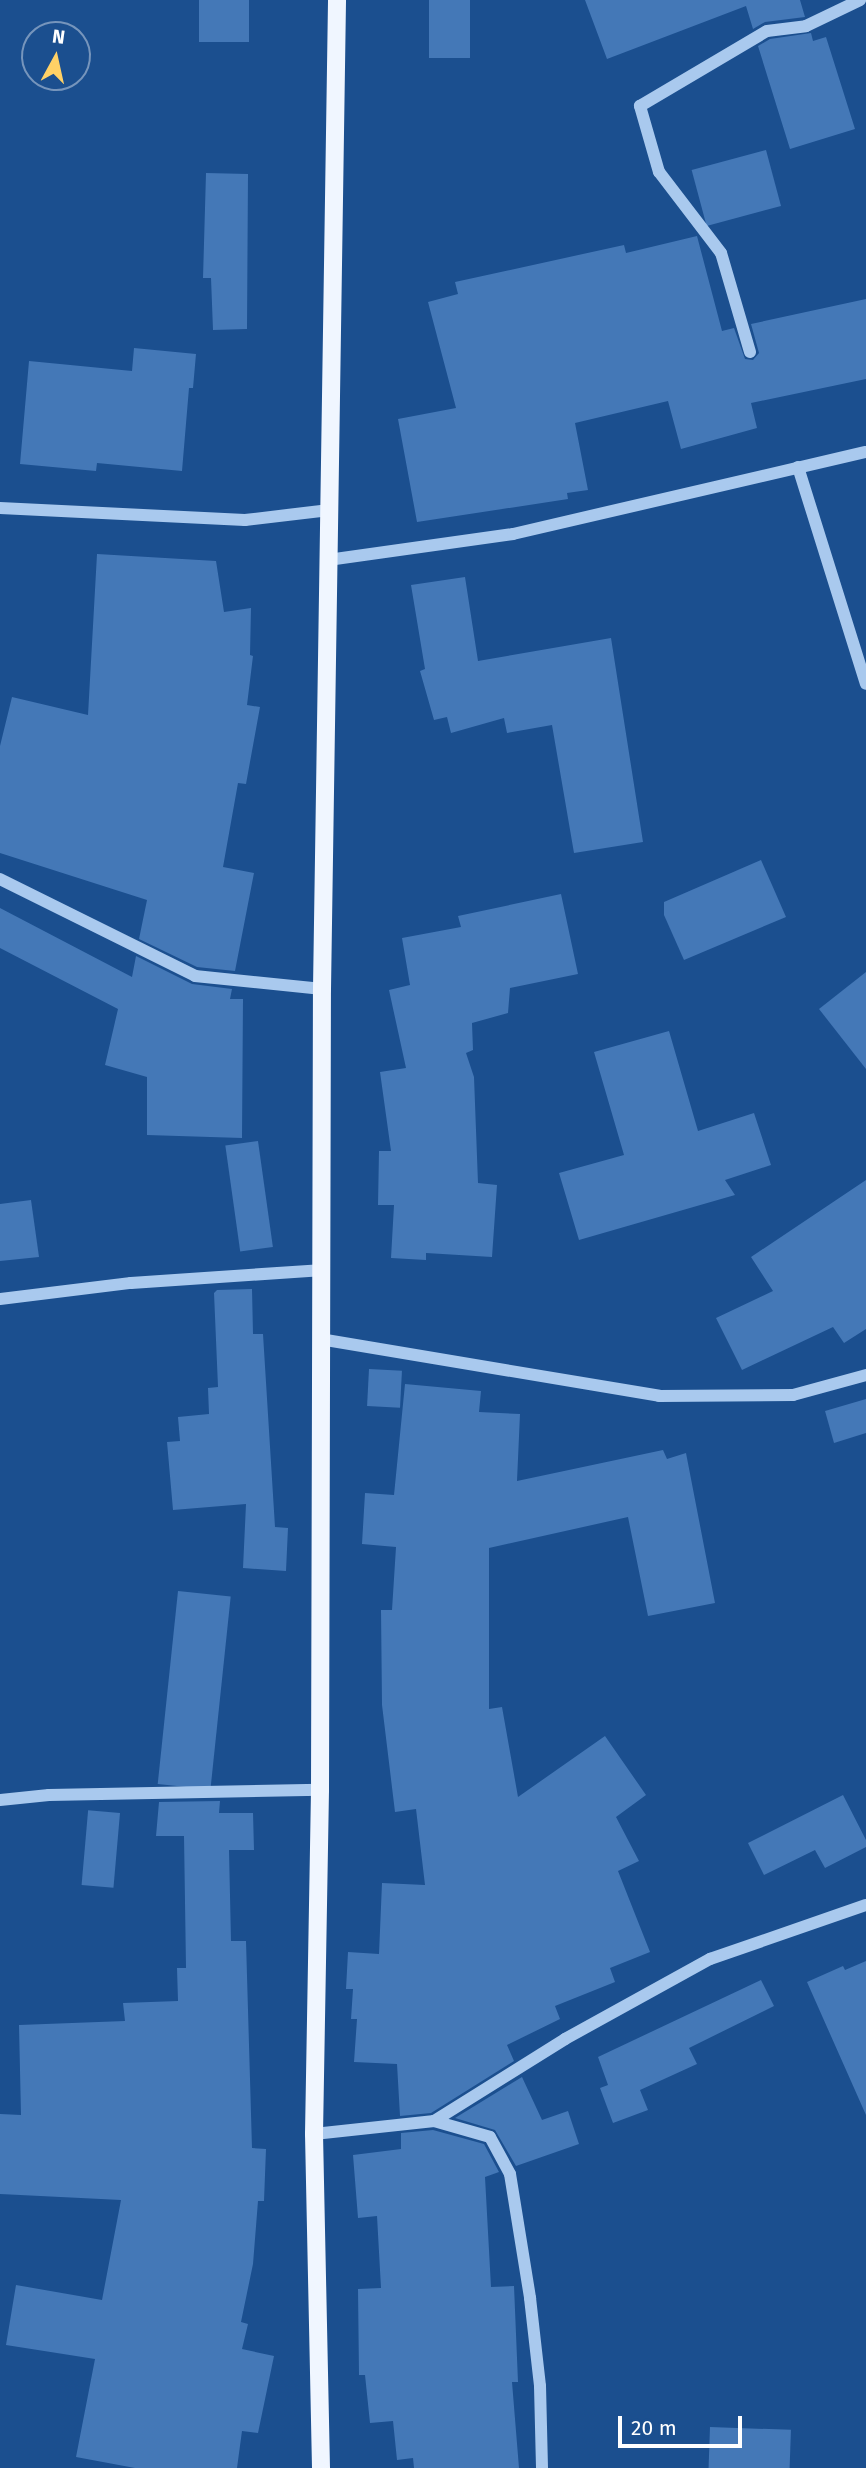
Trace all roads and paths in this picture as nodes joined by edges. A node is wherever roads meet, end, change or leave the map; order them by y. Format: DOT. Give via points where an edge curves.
graph roads {
  1 [pos="337,0"];
  2 [pos="860,0"];
  3 [pos="750,352"];
  4 [pos="866,452"];
  5 [pos="798,467"];
  6 [pos="0,508"];
  7 [pos="329,510"];
  8 [pos="328,560"];
  9 [pos="866,684"];
  10 [pos="0,878"];
  11 [pos="322,989"];
  12 [pos="320,1270"];
  13 [pos="0,1299"];
  14 [pos="320,1339"];
  15 [pos="866,1375"];
  16 [pos="320,1790"];
  17 [pos="0,1800"];
  18 [pos="866,1905"];
  19 [pos="434,2121"];
  20 [pos="314,2134"];
  21 [pos="321,2468"];
  22 [pos="542,2468"];
  1 -- 7 [label="main road"];
  2 -- 3 [label="street" via="806,26 767,31 640,106 659,172 721,253"];
  4 -- 5 [label="street"];
  5 -- 8 [label="street" via="513,534"];
  5 -- 9 [label="street"];
  6 -- 7 [label="street" via="246,520"];
  7 -- 8 [label="main road"];
  8 -- 11 [label="main road"];
  10 -- 11 [label="street" via="195,976"];
  11 -- 12 [label="main road"];
  12 -- 13 [label="street" via="131,1283"];
  12 -- 14 [label="main road"];
  14 -- 15 [label="street" via="659,1396 793,1395"];
  14 -- 16 [label="main road"];
  16 -- 17 [label="street"];
  16 -- 20 [label="main road"];
  18 -- 19 [label="street" via="710,1959 565,2039"];
  19 -- 20 [label="street"];
  19 -- 22 [label="street" via="490,2137 510,2174 540,2386"];
  20 -- 21 [label="main road"];
}
